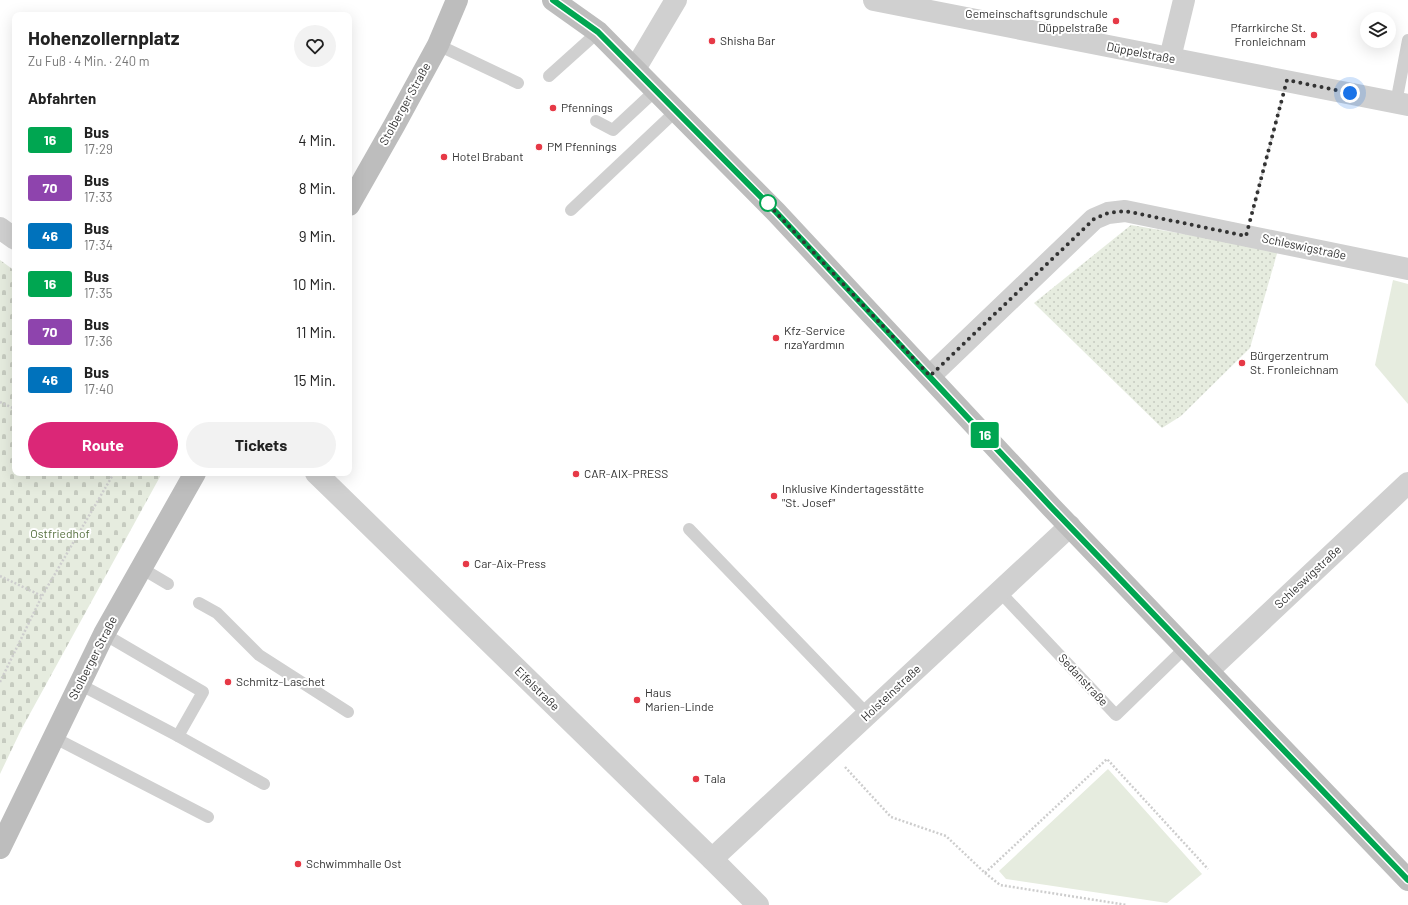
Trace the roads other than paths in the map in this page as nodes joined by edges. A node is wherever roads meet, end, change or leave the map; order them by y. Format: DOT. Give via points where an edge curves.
graph roads {
  1 [pos="457,0"];
  2 [pos="553,0"];
  3 [pos="676,0"];
  4 [pos="874,0"];
  5 [pos="1184,0"];
  6 [pos="598,32"];
  7 [pos="1408,40"];
  8 [pos="438,45"];
  9 [pos="1170,58"];
  10 [pos="635,69"];
  11 [pos="549,76"];
  12 [pos="518,82"];
  13 [pos="656,90"];
  14 [pos="1402,104"];
  15 [pos="676,111"];
  16 [pos="596,121"];
  17 [pos="352,200"];
  18 [pos="571,210"];
  19 [pos="0,228"];
  20 [pos="12,237"];
  21 [pos="1408,269"];
  22 [pos="930,376"];
  23 [pos="193,476"];
  24 [pos="319,476"];
  25 [pos="1408,483"];
  26 [pos="1070,526"];
  27 [pos="689,529"];
  28 [pos="141,568"];
  29 [pos="168,584"];
  30 [pos="1000,591"];
  31 [pos="199,603"];
  32 [pos="104,634"];
  33 [pos="1186,647"];
  34 [pos="1208,671"];
  35 [pos="79,684"];
  36 [pos="348,712"];
  37 [pos="868,715"];
  38 [pos="178,736"];
  39 [pos="53,737"];
  40 [pos="264,784"];
  41 [pos="208,817"];
  42 [pos="0,848"];
  43 [pos="712,859"];
  44 [pos="1408,880"];
  45 [pos="758,905"];
  1 -- 8 [label="street, Stolberger Straße"];
  2 -- 6 [label="street"];
  3 -- 10 [label="street"];
  4 -- 9 [label="street, Düppelstraße"];
  5 -- 9 [label="street"];
  6 -- 10 [label="street"];
  6 -- 11 [label="lane"];
  7 -- 14 [label="lane"];
  8 -- 12 [label="lane"];
  8 -- 17 [label="street, Stolberger Straße"];
  9 -- 14 [label="street, Düppelstraße"];
  10 -- 13 [label="street"];
  13 -- 15 [label="street"];
  13 -- 16 [label="lane" via="613,130"];
  15 -- 18 [label="lane"];
  15 -- 22 [label="street" via="776,212"];
  19 -- 20 [label="street"];
  21 -- 22 [label="street, Schleswigstraße" via="1125,211 1108,213 1094,219"];
  22 -- 26 [label="street"];
  23 -- 28 [label="street, Stolberger Straße"];
  24 -- 43 [label="street, Eifelstraße"];
  25 -- 34 [label="street, Schleswigstraße"];
  26 -- 30 [label="street, Holsteinstraße"];
  26 -- 33 [label="street"];
  27 -- 37 [label="lane"];
  28 -- 29 [label="lane"];
  28 -- 32 [label="street, Stolberger Straße"];
  30 -- 33 [label="lane, Sedanstraße" via="1116,716"];
  30 -- 37 [label="street, Holsteinstraße"];
  31 -- 36 [label="lane" via="217,613 259,655"];
  32 -- 35 [label="street, Stolberger Straße"];
  32 -- 38 [label="lane" via="202,692"];
  33 -- 34 [label="street"];
  34 -- 44 [label="street"];
  35 -- 38 [label="lane"];
  35 -- 39 [label="street, Stolberger Straße"];
  37 -- 43 [label="street, Holsteinstraße"];
  38 -- 40 [label="lane"];
  39 -- 41 [label="lane"];
  39 -- 42 [label="street, Stolberger Straße"];
  43 -- 45 [label="street, Eifelstraße"];
}
